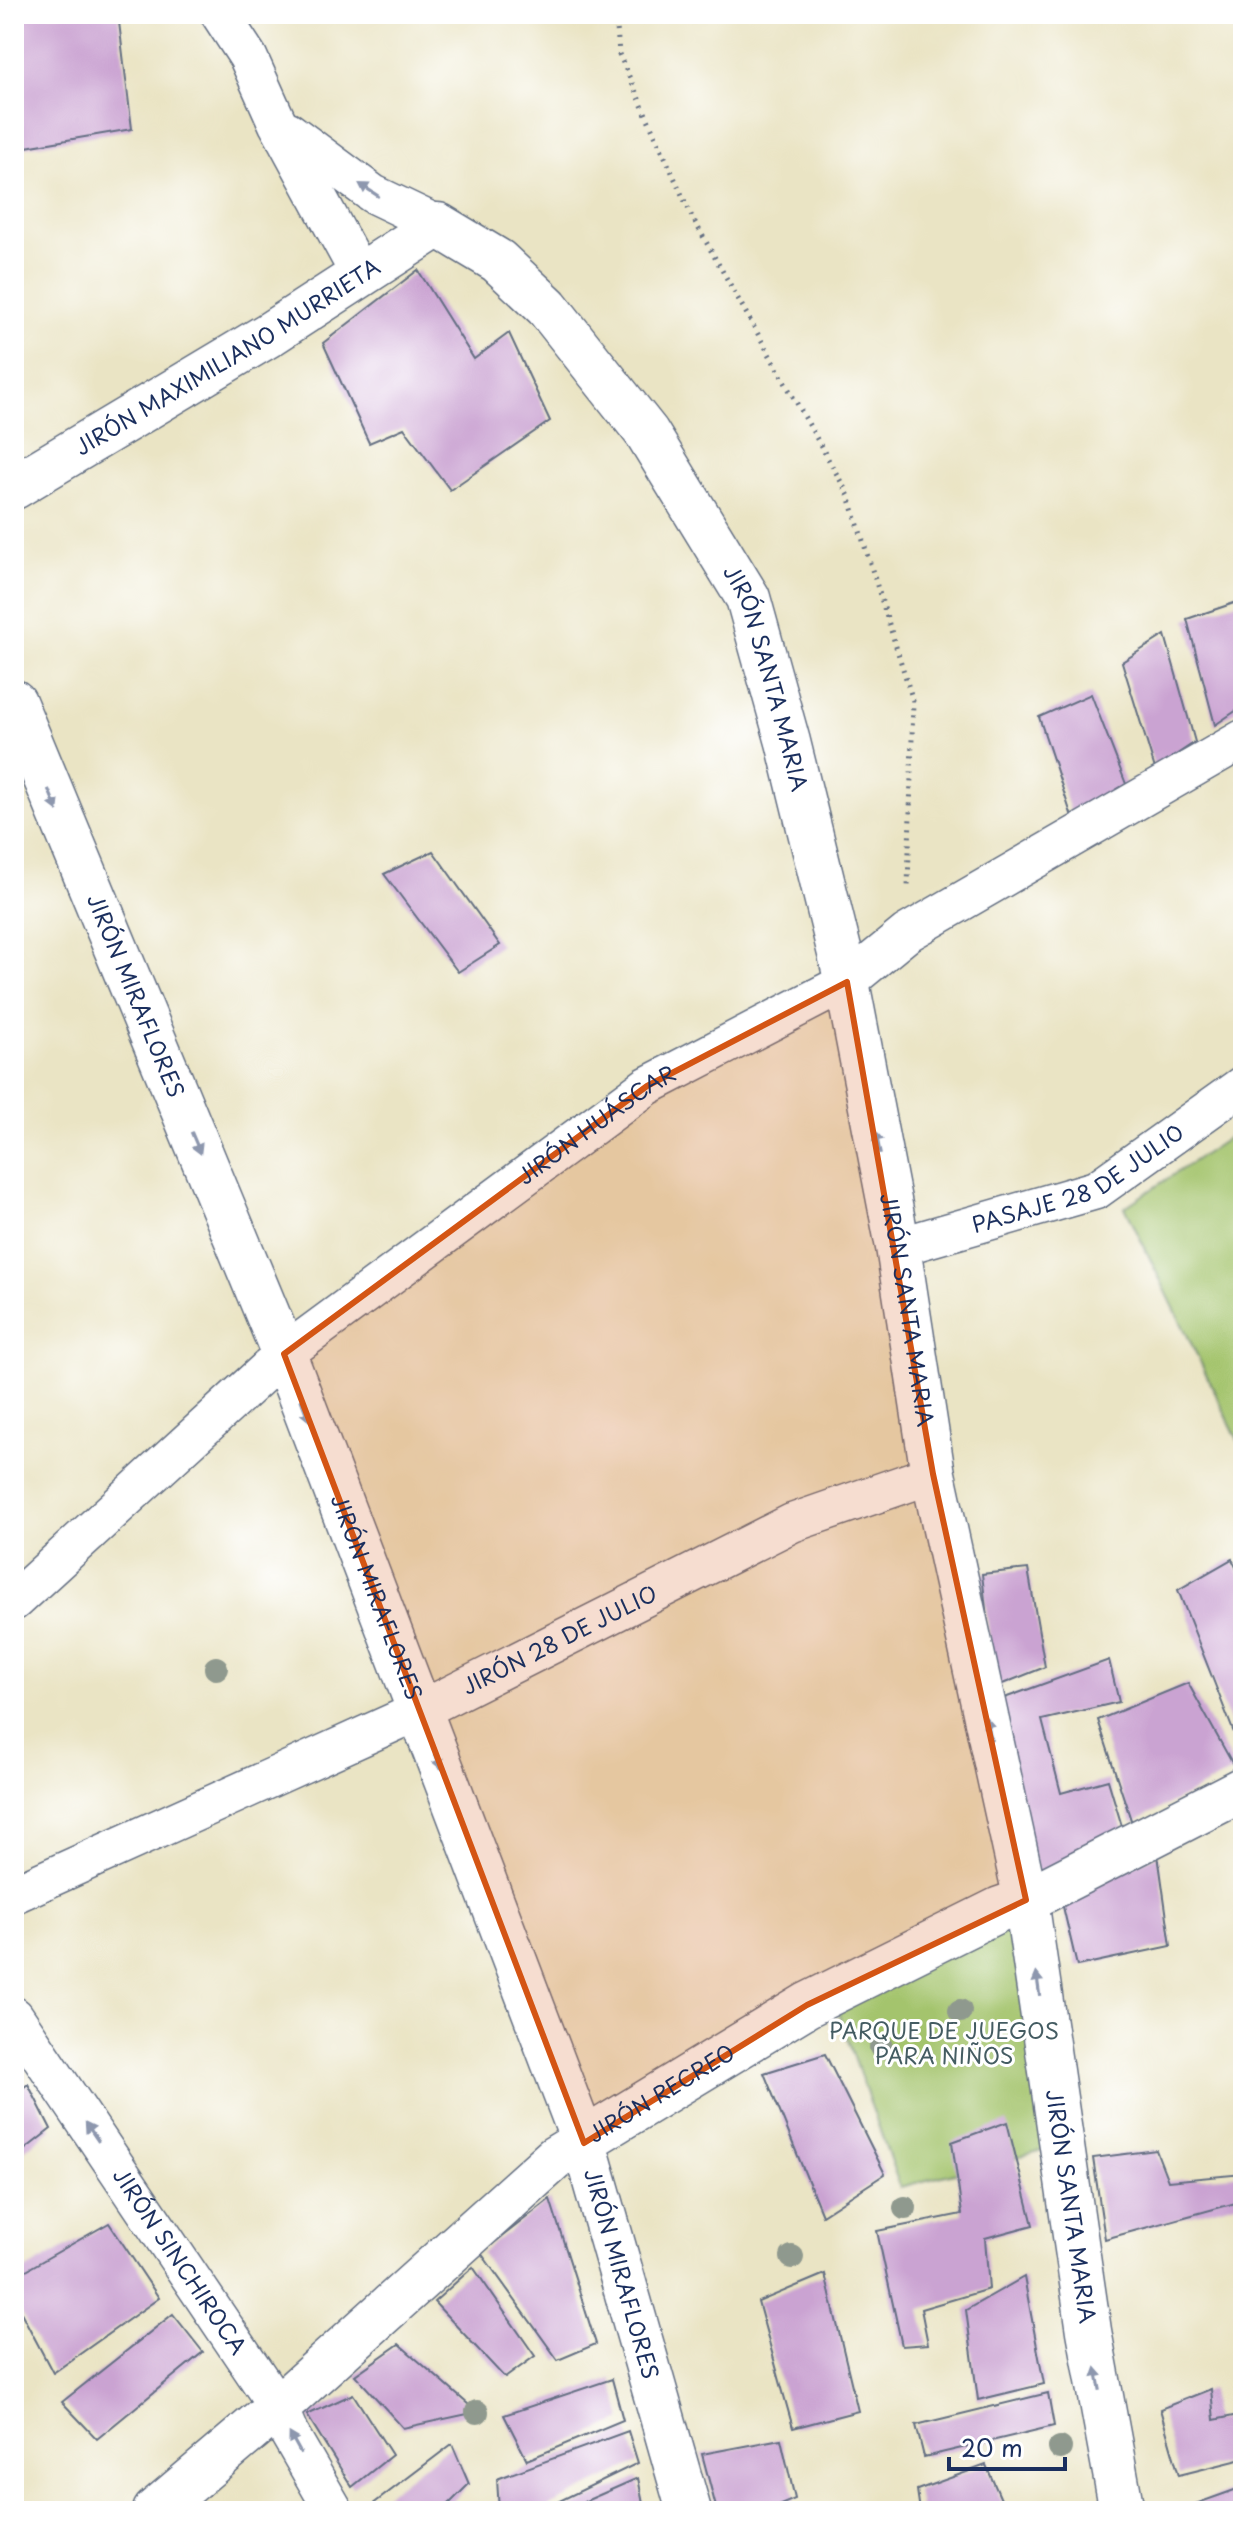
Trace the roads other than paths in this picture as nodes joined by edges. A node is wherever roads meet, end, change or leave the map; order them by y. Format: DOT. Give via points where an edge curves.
graph roads {
  1 [pos="220,14"];
  2 [pos="278,124"];
  3 [pos="438,225"];
  4 [pos="360,275"];
  5 [pos="14,487"];
  6 [pos="14,702"];
  7 [pos="1243,739"];
  8 [pos="23,759"];
  9 [pos="847,982"];
  10 [pos="1243,1085"];
  11 [pos="898,1247"];
  12 [pos="284,1354"];
  13 [pos="933,1474"];
  14 [pos="14,1601"];
  15 [pos="419,1711"];
  16 [pos="1243,1789"];
  17 [pos="14,1894"];
  18 [pos="1026,1900"];
  19 [pos="14,2016"];
  20 [pos="584,2143"];
  21 [pos="278,2407"];
  22 [pos="155,2511"];
  23 [pos="334,2511"];
  24 [pos="689,2511"];
  25 [pos="1122,2511"];
  1 -- 2 [label="street" via="248,57"];
  3 -- 2 [label="street, one-way" via="373,194"];
  2 -- 4 [label="street"];
  3 -- 4 [label="street, JIRÓN MAXIMILIANO MURRIETA"];
  3 -- 9 [label="street, JIRÓN SANTA MARIA" via="498,261 547,307 647,433 748,598"];
  4 -- 5 [label="street, JIRÓN MAXIMILIANO MURRIETA"];
  6 -- 8 [label="street, JIRÓN MIRAFLORES"];
  7 -- 9 [label="street, JIRÓN HUÁSCAR" via="907,933"];
  8 -- 12 [label="street, JIRÓN MIRAFLORES, one-way"];
  11 -- 9 [label="street, JIRÓN SANTA MARIA, one-way"];
  9 -- 12 [label="street, JIRÓN HUÁSCAR" via="647,1086"];
  10 -- 11 [label="street, PASAJE 28 DE JULIO" via="1096,1190"];
  11 -- 13 [label="street, JIRÓN SANTA MARIA"];
  12 -- 14 [label="street, JIRÓN HUÁSCAR"];
  12 -- 15 [label="street, JIRÓN MIRAFLORES, one-way"];
  13 -- 15 [label="street, JIRÓN 28 DE JULIO" via="792,1523"];
  18 -- 13 [label="street, JIRÓN SANTA MARIA, one-way"];
  15 -- 17 [label="street, JIRÓN 28 DE JULIO"];
  15 -- 20 [label="street, JIRÓN MIRAFLORES, one-way"];
  16 -- 18 [label="street, JIRÓN RECREO"];
  18 -- 20 [label="street, JIRÓN RECREO" via="807,2005"];
  25 -- 18 [label="street, JIRÓN SANTA MARIA, one-way" via="1089,2331"];
  21 -- 19 [label="street, JIRÓN SINCHIROCA, one-way"];
  20 -- 21 [label="street, JIRÓN RECREO" via="555,2158"];
  20 -- 24 [label="street, JIRÓN MIRAFLORES"];
  21 -- 22 [label="street, JIRÓN RECREO"];
  23 -- 21 [label="street, JIRÓN SINCHIROCA, one-way"];
}
